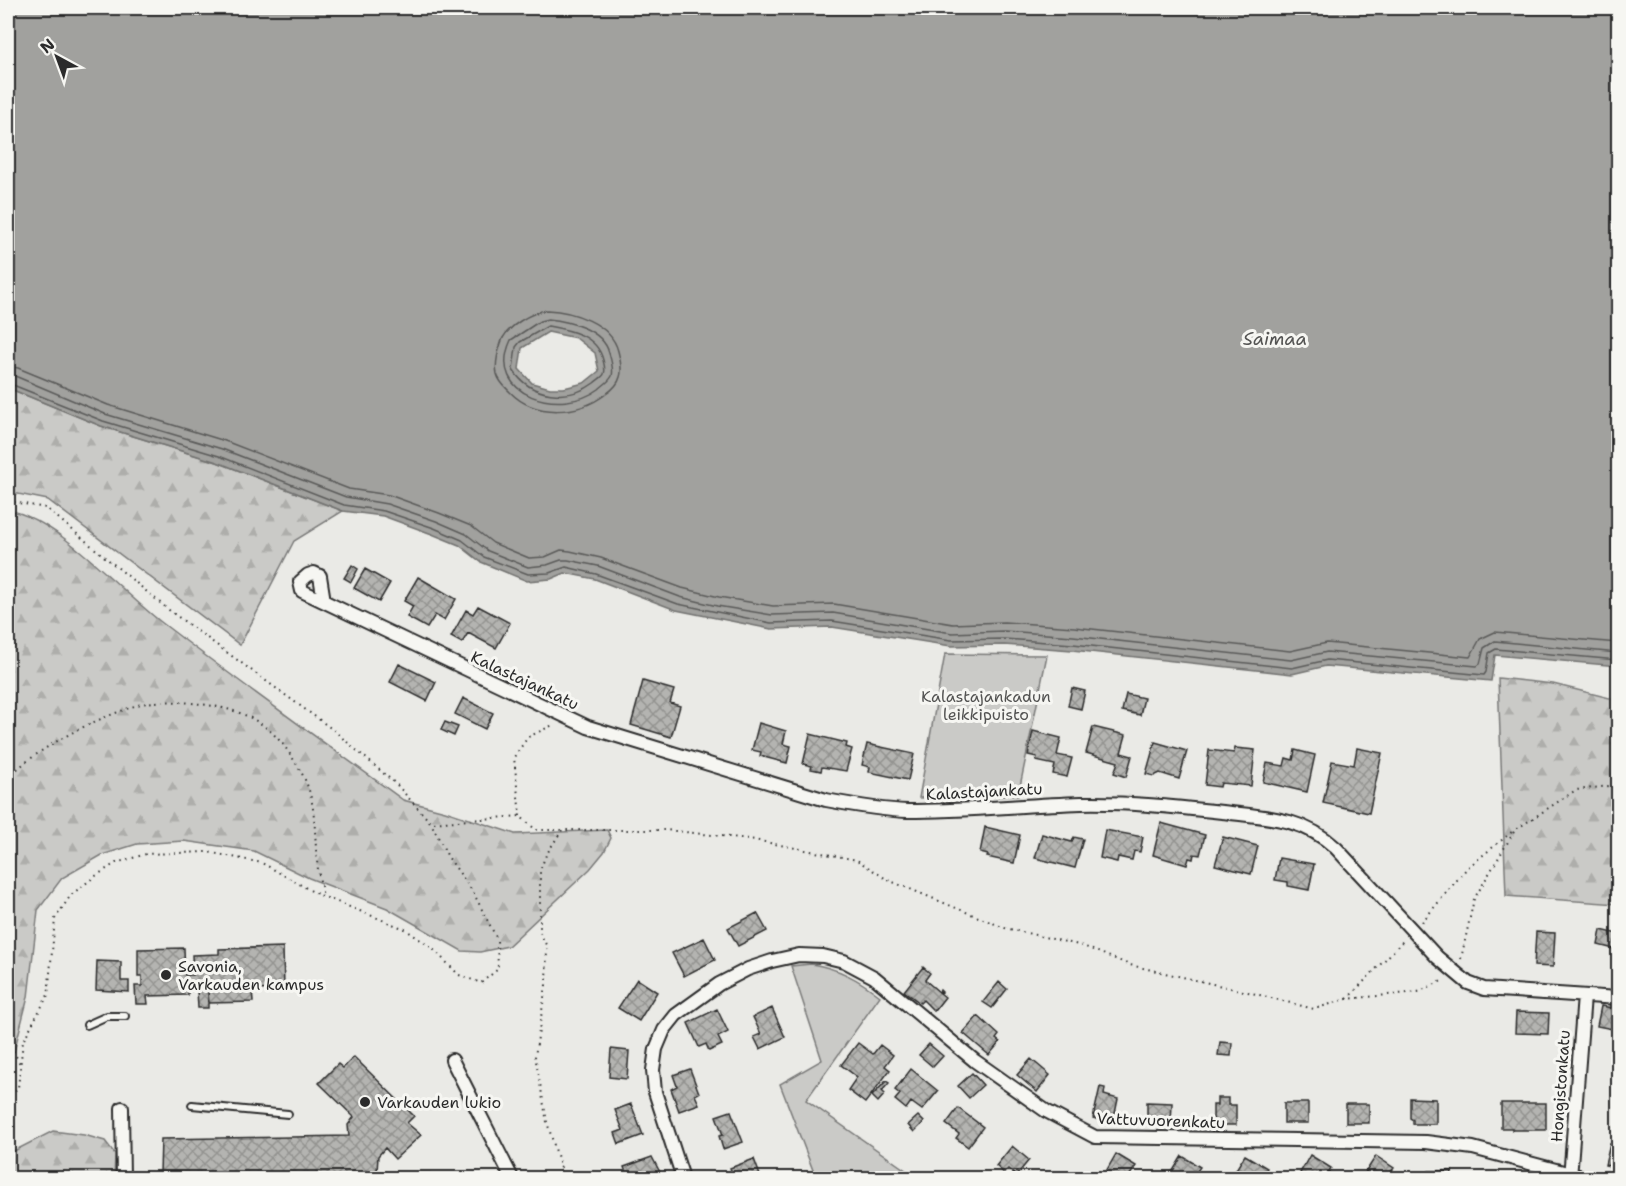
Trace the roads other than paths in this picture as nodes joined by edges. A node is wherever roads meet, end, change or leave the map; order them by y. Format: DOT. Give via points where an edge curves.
graph roads {
  1 [pos="324,601"];
  2 [pos="1584,996"];
  3 [pos="1618,998"];
  4 [pos="125,1016"];
  5 [pos="87,1025"];
  6 [pos="452,1060"];
  7 [pos="192,1105"];
  8 [pos="122,1108"];
  9 [pos="288,1114"];
  10 [pos="1570,1176"];
  11 [pos="123,1179"];
  12 [pos="512,1179"];
  13 [pos="683,1179"];
  14 [pos="1586,1179"];
  1 -- 2 [label="street, Kalastajankatu" via="588,728 826,800 905,811 986,802 1134,804 1273,818 1300,825 1336,848 1437,957 1468,983 1484,989"];
  2 -- 3 [label="street, Kalastajankatu"];
  2 -- 10 [label="street, Hongistonkatu"];
  4 -- 5 [label="lane" via="107,1016"];
  6 -- 12 [label="street"];
  7 -- 9 [label="lane"];
  8 -- 11 [label="street"];
  10 -- 13 [label="street, Vattuvuorenkatu" via="1473,1148 1426,1142 1095,1137 1019,1093 874,977 844,961 799,956 748,969 719,984 690,1003 664,1030 652,1070 655,1092"];
  10 -- 14 [label="street, Vattuvuorenkatu"];
}
